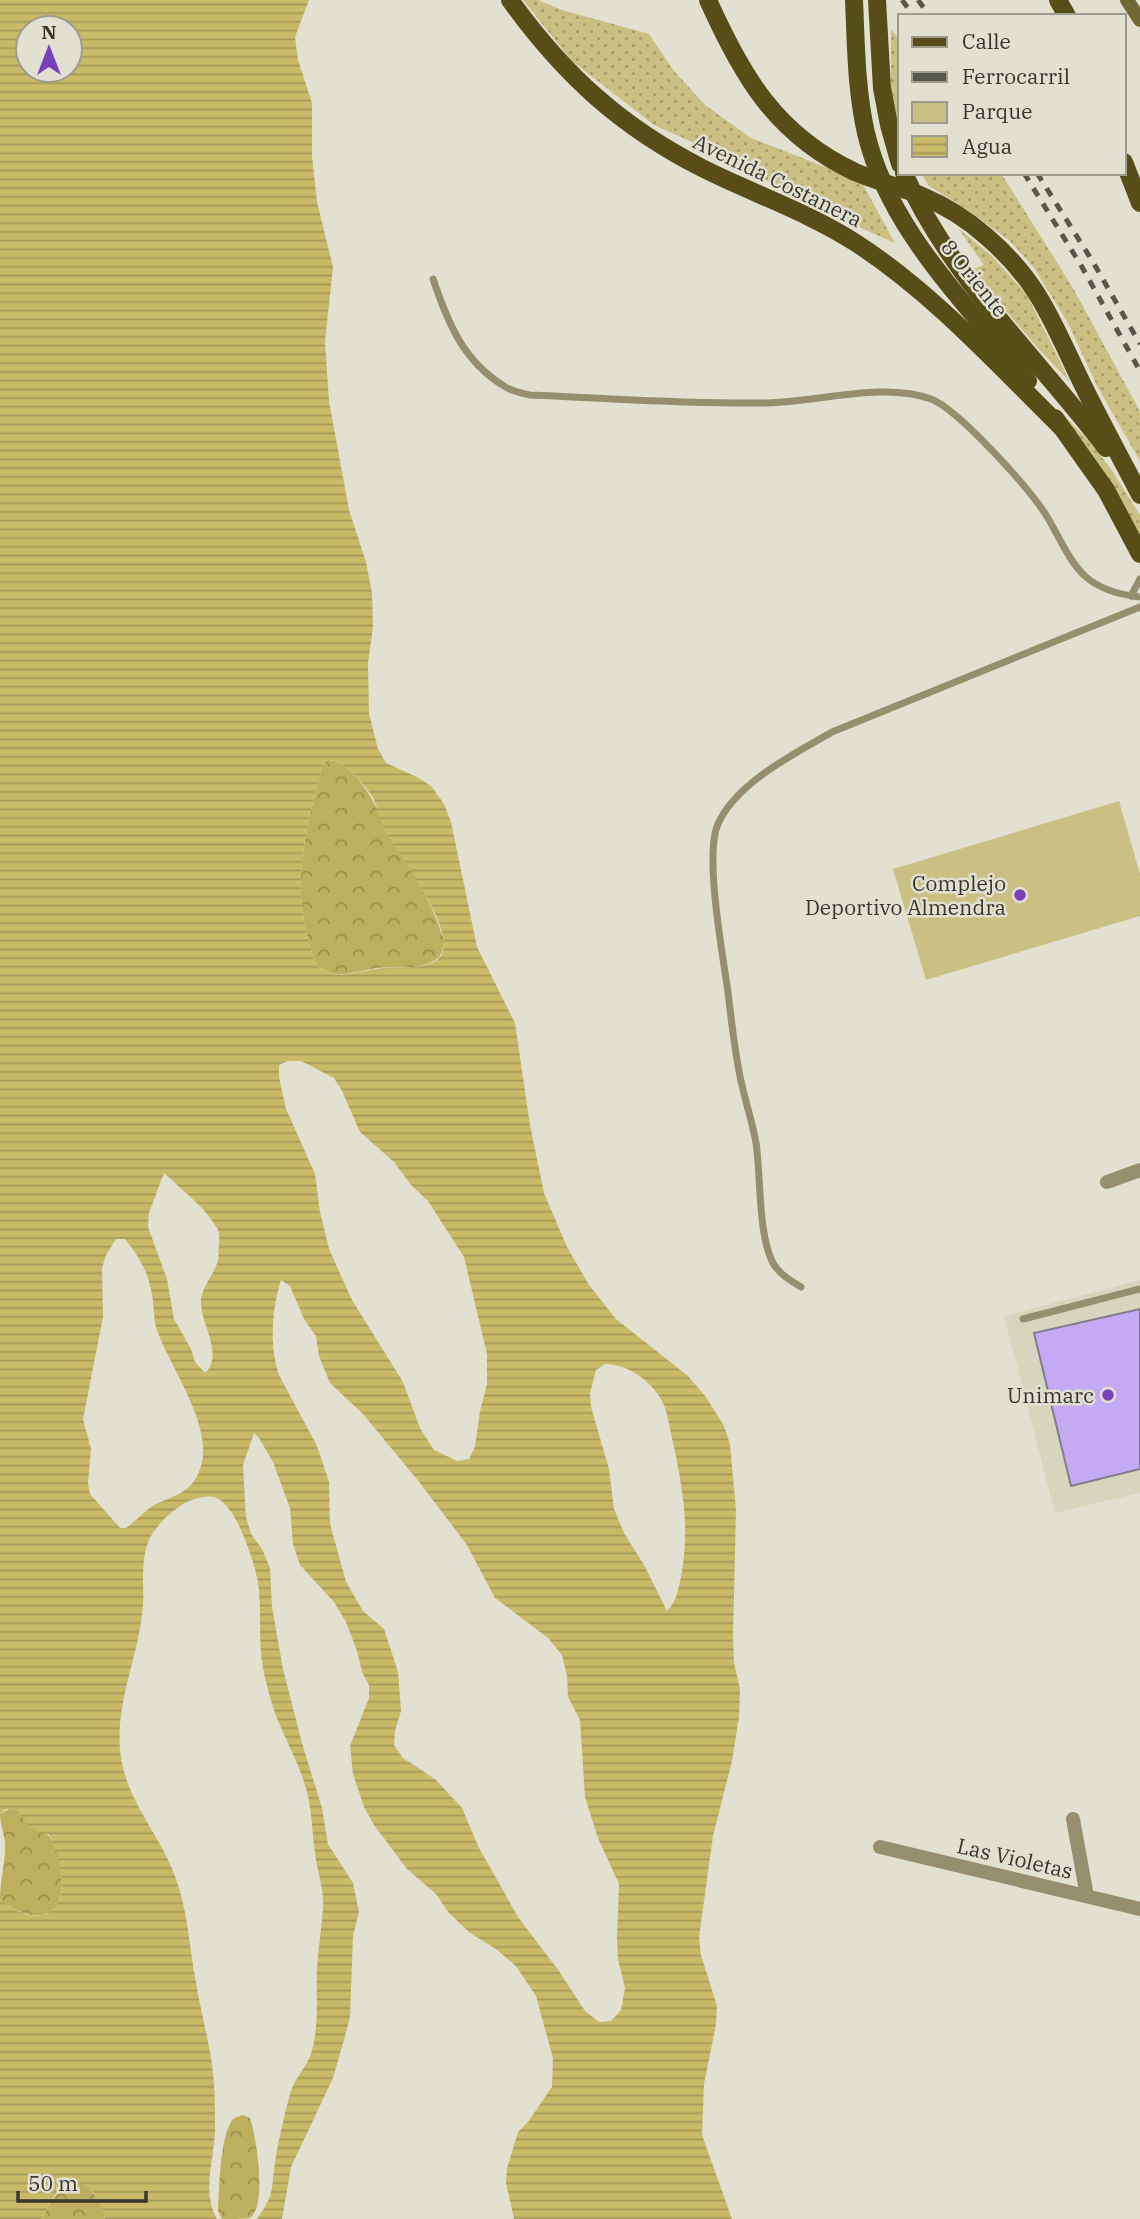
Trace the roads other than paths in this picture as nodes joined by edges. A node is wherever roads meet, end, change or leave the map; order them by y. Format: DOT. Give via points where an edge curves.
graph roads {
  1 [pos="510,0"];
  2 [pos="708,0"];
  3 [pos="854,0"];
  4 [pos="1127,0"];
  5 [pos="877,1"];
  6 [pos="1140,20"];
  7 [pos="898,155"];
  8 [pos="1126,167"];
  9 [pos="905,175"];
  10 [pos="1140,203"];
  11 [pos="433,279"];
  12 [pos="1061,426"];
  13 [pos="1140,496"];
  14 [pos="1140,554"];
  15 [pos="1140,579"];
  16 [pos="1131,596"];
  17 [pos="1140,597"];
  18 [pos="1140,607"];
  19 [pos="1140,1170"];
  20 [pos="1107,1182"];
  21 [pos="801,1287"];
  22 [pos="1140,1289"];
  23 [pos="1023,1319"];
  24 [pos="1073,1819"];
  25 [pos="880,1847"];
  26 [pos="1087,1896"];
  27 [pos="1140,1909"];
  1 -- 12 [label="main road, Avenida Costanera" via="552,55 620,118 693,163 812,217 873,254 935,304"];
  2 -- 13 [label="main road, Avenida Costanera" via="744,74 804,141 856,172 923,197 962,218 1016,265 1052,319"];
  3 -- 12 [label="main road, 8 Oriente" via="860,103 871,152 888,194 918,244"];
  4 -- 6 [label="main road"];
  5 -- 7 [label="main road" via="885,106"];
  8 -- 10 [label="main road"];
  9 -- 13 [label="main road, 8 Oriente" via="920,209 956,263"];
  11 -- 16 [label="lane" via="448,323 468,356 505,387 530,395 765,403 884,392 930,398 948,407 1018,480 1086,576 1115,593"];
  12 -- 14 [label="main road, 8 Oriente" via="1106,490"];
  15 -- 16 [label="lane"];
  16 -- 17 [label="lane"];
  18 -- 21 [label="lane" via="832,733 753,783 734,799 716,827 717,912 738,1071 756,1140 766,1240 773,1264"];
  19 -- 20 [label="street"];
  22 -- 23 [label="lane"];
  24 -- 26 [label="street"];
  25 -- 26 [label="street, Las Violetas"];
  26 -- 27 [label="street, Las Violetas"];
}
